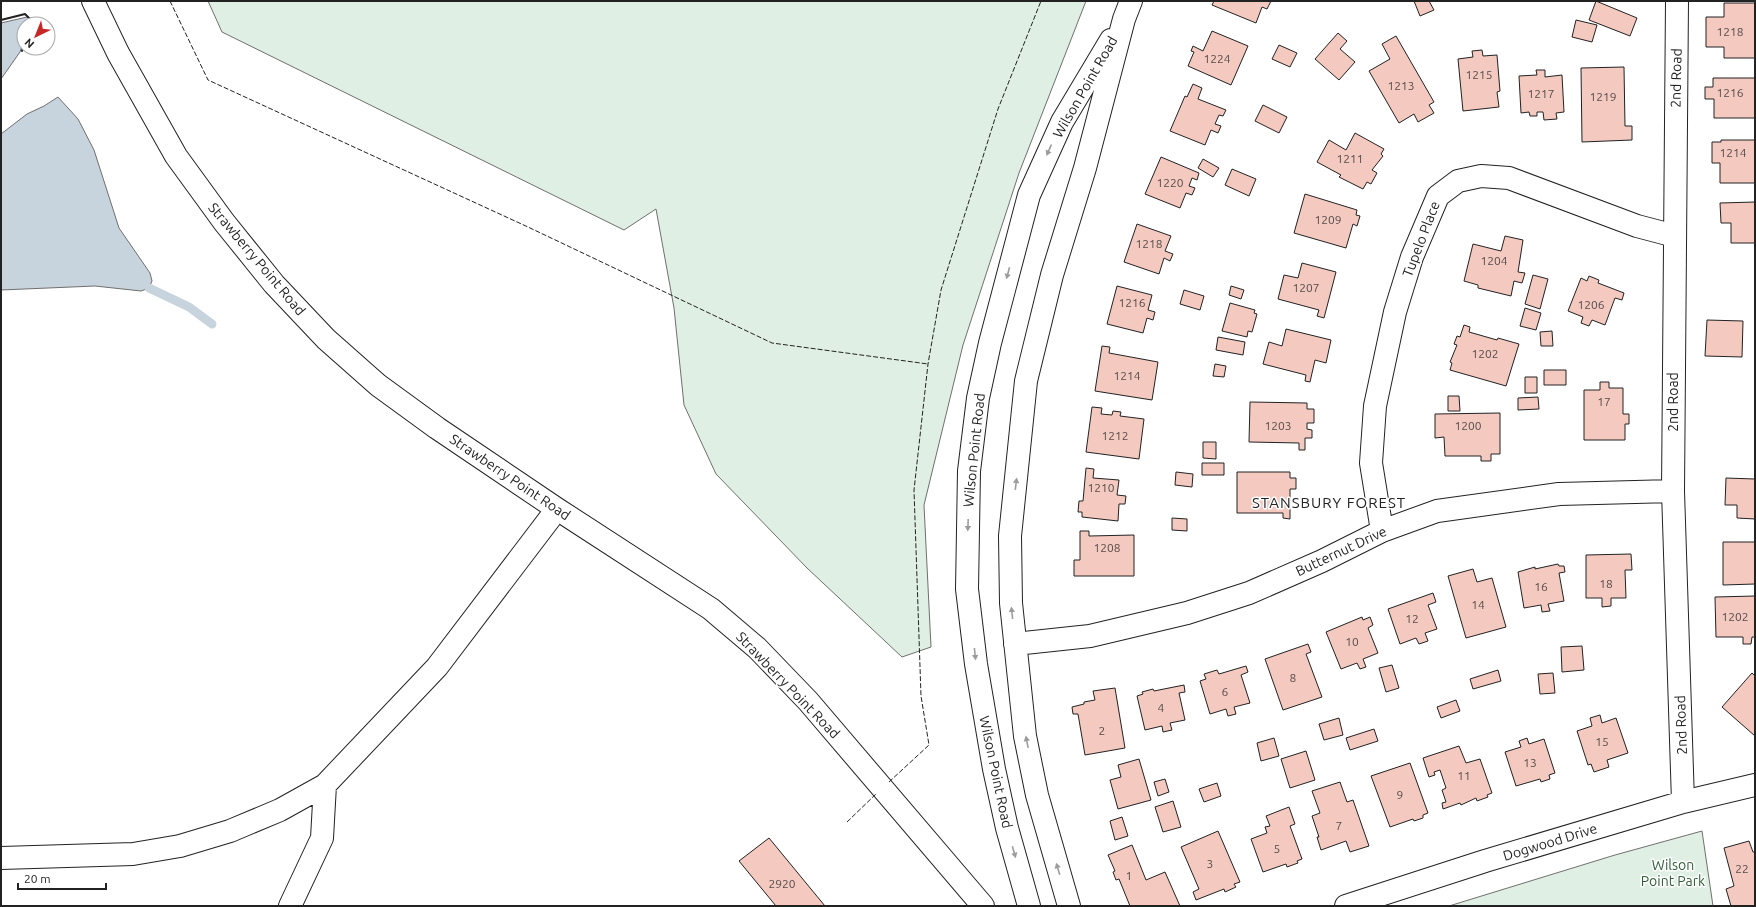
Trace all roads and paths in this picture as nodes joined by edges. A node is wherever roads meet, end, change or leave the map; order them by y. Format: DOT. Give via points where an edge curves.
graph roads {
  1 [pos="92,1"];
  2 [pos="1677,1"];
  3 [pos="1128,10"];
  4 [pos="1675,236"];
  5 [pos="1673,491"];
  6 [pos="557,509"];
  7 [pos="1382,531"];
  8 [pos="1015,644"];
  9 [pos="325,785"];
  10 [pos="1755,785"];
  11 [pos="1684,802"];
  12 [pos="1,858"];
  13 [pos="290,906"];
  14 [pos="983,906"];
  15 [pos="1029,906"];
  16 [pos="1069,906"];
  17 [pos="1346,906"];
  1 -- 6 [label="street, Strawberry Point Road" via="176,156 224,222 274,284 326,339 378,385"];
  2 -- 4 [label="street, 2nd Road"];
  8 -- 3 [label="street, Wilson Point Road, one-way" via="1011,603 1010,536 1026,381 1052,275"];
  3 -- 15 [label="street, Wilson Point Road, one-way" via="1062,122 1030,195 978,398 969,472 968,589 976,664 1006,821"];
  4 -- 5 [label="street, 2nd Road"];
  4 -- 7 [label="street, Tupelo Place" via="1637,226 1509,178 1481,176 1458,180 1438,196 1412,257 1397,305 1375,406 1371,463"];
  5 -- 7 [label="street, Butternut Drive" via="1551,495 1437,511"];
  5 -- 11 [label="street, 2nd Road"];
  6 -- 9 [label="street" via="437,667"];
  6 -- 14 [label="street, Strawberry Point Road" via="711,609 757,648 808,701"];
  7 -- 8 [label="street, Butternut Drive" via="1257,590 1187,613 1090,636"];
  16 -- 8 [label="street, Wilson Point Road, one-way" via="1037,795 1025,736"];
  9 -- 12 [label="street" via="273,813 230,832 180,846 133,854"];
  9 -- 13 [label="street" via="322,838"];
  10 -- 11 [label="street, Dogwood Drive"];
  11 -- 17 [label="street, Dogwood Drive" via="1485,861"];
}
